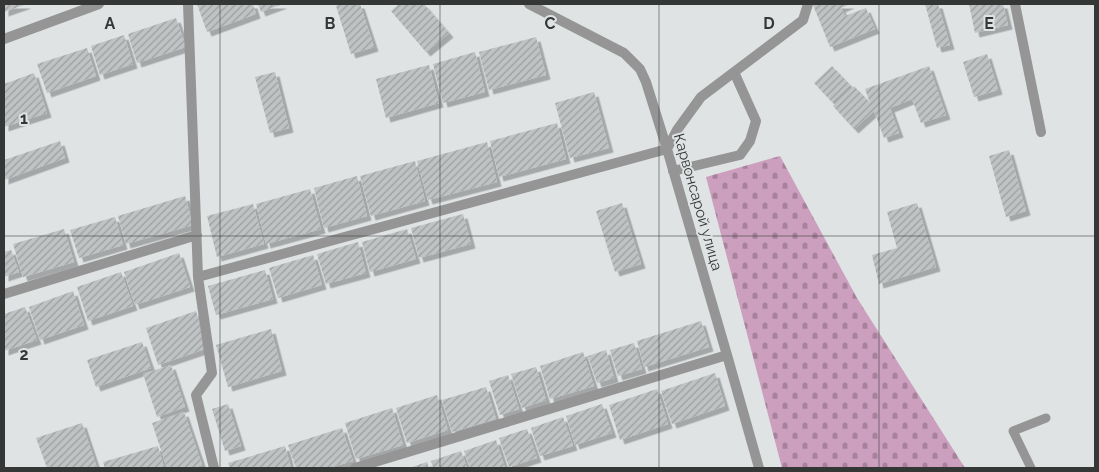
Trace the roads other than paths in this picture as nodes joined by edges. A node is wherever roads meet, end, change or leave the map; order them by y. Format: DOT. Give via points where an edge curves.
graph roads {
  1 [pos="98,4"];
  2 [pos="188,4"];
  3 [pos="529,4"];
  4 [pos="808,4"];
  5 [pos="1015,4"];
  6 [pos="4,39"];
  7 [pos="734,72"];
  8 [pos="1041,132"];
  9 [pos="667,149"];
  10 [pos="673,171"];
  11 [pos="197,235"];
  12 [pos="198,277"];
  13 [pos="4,294"];
  14 [pos="727,355"];
  15 [pos="1046,418"];
  16 [pos="214,468"];
  17 [pos="355,468"];
  18 [pos="759,468"];
  19 [pos="1031,468"];
  1 -- 6 [label="street"];
  2 -- 11 [label="street"];
  3 -- 9 [label="street, Карвонсарой улица" via="624,53 640,69"];
  4 -- 7 [label="street" via="803,20"];
  5 -- 8 [label="street"];
  7 -- 9 [label="street" via="701,97"];
  7 -- 10 [label="street" via="756,122 750,141 740,155"];
  9 -- 10 [label="street, Карвонсарой улица"];
  9 -- 12 [label="street"];
  10 -- 14 [label="street, Карвонсарой улица"];
  11 -- 12 [label="street"];
  11 -- 13 [label="street"];
  12 -- 16 [label="street" via="212,373 196,396"];
  14 -- 17 [label="street"];
  14 -- 18 [label="street, Карвонсарой улица"];
  15 -- 19 [label="lane" via="1013,431"];
}
